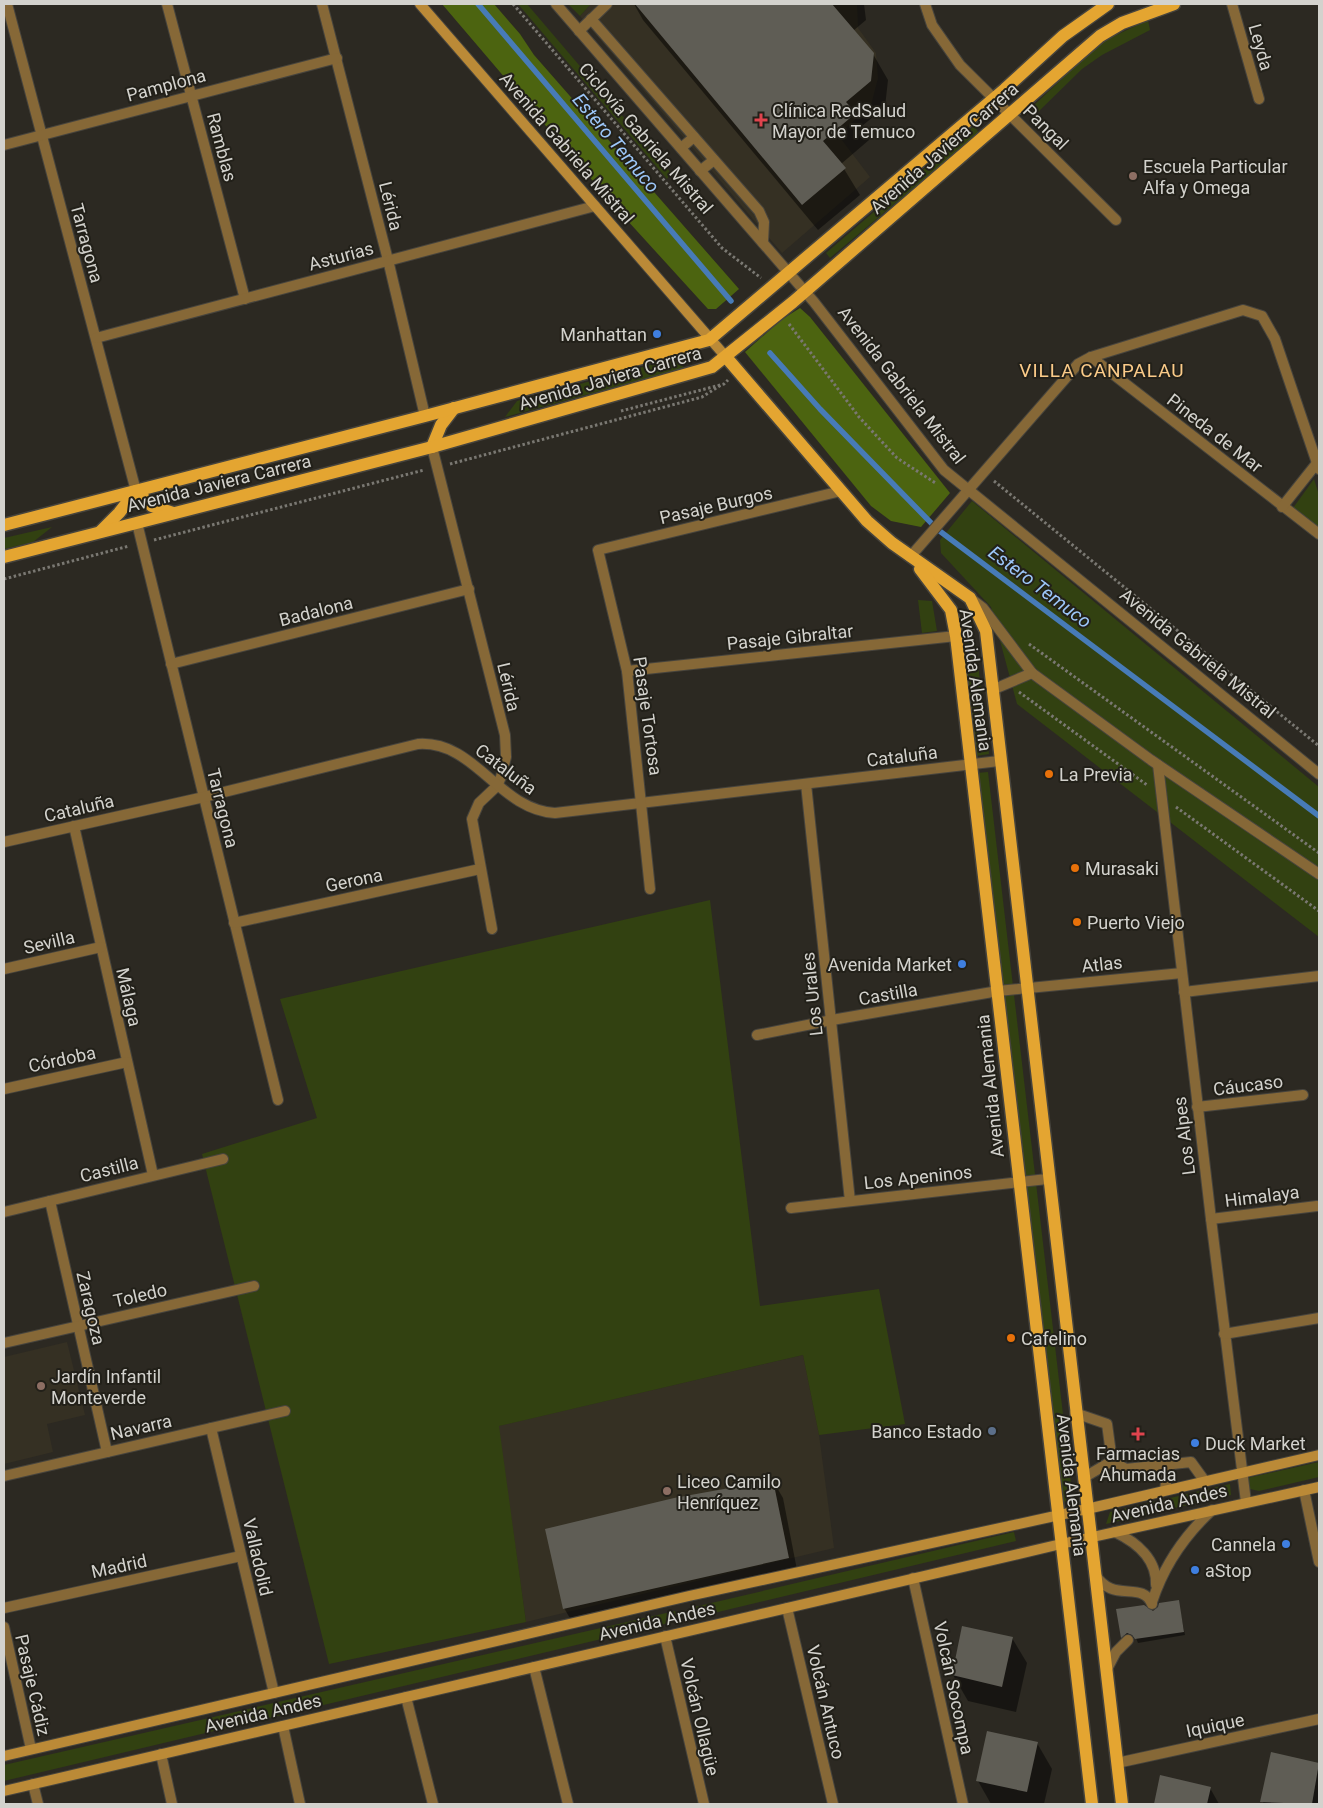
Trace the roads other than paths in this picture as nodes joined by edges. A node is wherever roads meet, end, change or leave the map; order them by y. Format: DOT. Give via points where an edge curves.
graph roads {
  1 [pos="7,4"];
  2 [pos="167,4"];
  3 [pos="322,4"];
  4 [pos="420,4"];
  5 [pos="556,4"];
  6 [pos="607,4"];
  7 [pos="925,4"];
  8 [pos="1105,4"];
  9 [pos="1174,4"];
  10 [pos="1232,4"];
  11 [pos="592,19"];
  12 [pos="580,32"];
  13 [pos="337,58"];
  14 [pos="634,68"];
  15 [pos="621,80"];
  16 [pos="191,96"];
  17 [pos="994,99"];
  18 [pos="1259,99"];
  19 [pos="1011,115"];
  20 [pos="42,135"];
  21 [pos="694,137"];
  22 [pos="4,145"];
  23 [pos="680,148"];
  24 [pos="714,160"];
  25 [pos="700,171"];
  26 [pos="595,206"];
  27 [pos="1116,220"];
  28 [pos="763,243"];
  29 [pos="388,260"];
  30 [pos="788,272"];
  31 [pos="805,291"];
  32 [pos="245,299"];
  33 [pos="96,338"];
  34 [pos="709,340"];
  35 [pos="726,357"];
  36 [pos="1091,357"];
  37 [pos="454,408"];
  38 [pos="425,416"];
  39 [pos="432,447"];
  40 [pos="1318,466"];
  41 [pos="967,489"];
  42 [pos="841,491"];
  43 [pos="136,492"];
  44 [pos="1282,507"];
  45 [pos="174,513"];
  46 [pos="137,523"];
  47 [pos="4,525"];
  48 [pos="99,532"];
  49 [pos="1319,534"];
  50 [pos="598,550"];
  51 [pos="4,557"];
  52 [pos="910,557"];
  53 [pos="469,589"];
  54 [pos="970,598"];
  55 [pos="956,636"];
  56 [pos="171,664"];
  57 [pos="627,671"];
  58 [pos="1032,673"];
  59 [pos="992,690"];
  60 [pos="999,761"];
  61 [pos="970,765"];
  62 [pos="1158,765"];
  63 [pos="1319,774"];
  64 [pos="806,784"];
  65 [pos="497,786"];
  66 [pos="204,797"];
  67 [pos="642,802"];
  68 [pos="74,826"];
  69 [pos="4,842"];
  70 [pos="480,869"];
  71 [pos="1319,874"];
  72 [pos="650,889"];
  73 [pos="234,923"];
  74 [pos="492,929"];
  75 [pos="101,947"];
  76 [pos="4,969"];
  77 [pos="1182,973"];
  78 [pos="1319,976"];
  79 [pos="1026,988"];
  80 [pos="998,991"];
  81 [pos="1184,992"];
  82 [pos="832,1020"];
  83 [pos="757,1035"];
  84 [pos="127,1062"];
  85 [pos="4,1089"];
  86 [pos="1303,1095"];
  87 [pos="278,1100"];
  88 [pos="1197,1107"];
  89 [pos="223,1159"];
  90 [pos="153,1175"];
  91 [pos="1047,1179"];
  92 [pos="1018,1182"];
  93 [pos="850,1200"];
  94 [pos="50,1201"];
  95 [pos="1317,1206"];
  96 [pos="791,1208"];
  97 [pos="4,1212"];
  98 [pos="1210,1219"];
  99 [pos="254,1286"];
  100 [pos="1319,1318"];
  101 [pos="78,1326"];
  102 [pos="1224,1334"];
  103 [pos="4,1343"];
  104 [pos="285,1410"];
  105 [pos="1075,1413"];
  106 [pos="211,1428"];
  107 [pos="107,1452"];
  108 [pos="1319,1455"];
  109 [pos="1112,1461"];
  110 [pos="1169,1465"];
  111 [pos="1242,1471"];
  112 [pos="4,1476"];
  113 [pos="1083,1478"];
  114 [pos="1204,1480"];
  115 [pos="1319,1487"];
  116 [pos="1165,1489"];
  117 [pos="1304,1490"];
  118 [pos="1246,1502"];
  119 [pos="1086,1509"];
  120 [pos="1212,1510"];
  121 [pos="1057,1514"];
  122 [pos="1115,1532"];
  123 [pos="1090,1538"];
  124 [pos="1062,1544"];
  125 [pos="241,1556"];
  126 [pos="1319,1562"];
  127 [pos="1094,1572"];
  128 [pos="913,1578"];
  129 [pos="1156,1588"];
  130 [pos="4,1608"];
  131 [pos="787,1608"];
  132 [pos="4,1627"];
  133 [pos="665,1636"];
  134 [pos="1128,1640"];
  135 [pos="534,1667"];
  136 [pos="1106,1672"];
  137 [pos="274,1693"];
  138 [pos="406,1697"];
  139 [pos="1319,1719"];
  140 [pos="283,1726"];
  141 [pos="31,1750"];
  142 [pos="161,1754"];
  143 [pos="4,1756"];
  144 [pos="1117,1764"];
  145 [pos="33,1784"];
  146 [pos="4,1791"];
  147 [pos="38,1804"];
  148 [pos="172,1804"];
  149 [pos="300,1804"];
  150 [pos="433,1804"];
  151 [pos="568,1804"];
  152 [pos="704,1804"];
  153 [pos="833,1804"];
  154 [pos="963,1804"];
  155 [pos="1092,1804"];
  156 [pos="1122,1804"];
  1 -- 20 [label="street, Tarragona"];
  2 -- 16 [label="street, Ramblas"];
  3 -- 13 [label="street, Lérida"];
  4 -- 26 [label="main road, Avenida Gabriela Mistral"];
  5 -- 12 [label="street, Avenida Gabriela Mistral"];
  6 -- 11 [label="street"];
  7 -- 17 [label="street, Pangal" via="932,25 945,45 976,83"];
  8 -- 17 [label="main road, Avenida Javiera Carrera" via="1063,36"];
  9 -- 19 [label="main road, Avenida Javiera Carrera" via="1122,23 1100,36"];
  10 -- 18 [label="street, Leyda"];
  11 -- 12 [label="street"];
  11 -- 14 [label="street"];
  12 -- 15 [label="street, Avenida Gabriela Mistral"];
  13 -- 16 [label="street, Pamplona"];
  13 -- 29 [label="street, Lérida"];
  14 -- 15 [label="street"];
  14 -- 21 [label="street"];
  15 -- 23 [label="street, Avenida Gabriela Mistral"];
  16 -- 20 [label="street, Pamplona"];
  16 -- 32 [label="street, Ramblas"];
  17 -- 19 [label="street, Pangal"];
  17 -- 30 [label="main road, Avenida Javiera Carrera"];
  19 -- 27 [label="street, Pangal"];
  19 -- 31 [label="main road, Avenida Javiera Carrera"];
  20 -- 22 [label="street, Pamplona"];
  20 -- 33 [label="street, Tarragona"];
  21 -- 23 [label="street"];
  21 -- 24 [label="street"];
  23 -- 25 [label="street, Avenida Gabriela Mistral"];
  24 -- 25 [label="street"];
  24 -- 28 [label="street" via="759,211 764,222"];
  25 -- 28 [label="street, Avenida Gabriela Mistral"];
  26 -- 29 [label="street, Asturias"];
  26 -- 34 [label="main road, Avenida Gabriela Mistral"];
  28 -- 30 [label="street, Avenida Gabriela Mistral"];
  29 -- 32 [label="street, Asturias"];
  29 -- 38 [label="street, Lérida"];
  30 -- 31 [label="street, Avenida Gabriela Mistral"];
  30 -- 34 [label="main road, Avenida Javiera Carrera"];
  31 -- 35 [label="main road, Avenida Javiera Carrera"];
  31 -- 41 [label="street, Avenida Gabriela Mistral" via="937,462"];
  32 -- 33 [label="street, Asturias"];
  33 -- 43 [label="street, Tarragona"];
  34 -- 35 [label="main road, Avenida Gabriela Mistral"];
  34 -- 37 [label="main road, Avenida Javiera Carrera"];
  35 -- 39 [label="main road, Avenida Javiera Carrera" via="712,368"];
  35 -- 42 [label="main road, Avenida Gabriela Mistral"];
  36 -- 40 [label="street" via="1243,310 1262,316 1275,339"];
  36 -- 41 [label="street" via="1078,364"];
  36 -- 44 [label="street, Pineda de Mar"];
  37 -- 38 [label="main road, Avenida Javiera Carrera"];
  37 -- 39 [label="main road" via="441,425"];
  38 -- 43 [label="main road, Avenida Javiera Carrera"];
  39 -- 45 [label="main road, Avenida Javiera Carrera"];
  39 -- 53 [label="street, Lérida"];
  40 -- 44 [label="street"];
  41 -- 52 [label="street"];
  41 -- 63 [label="street, Avenida Gabriela Mistral"];
  42 -- 50 [label="street, Pasaje Burgos"];
  42 -- 52 [label="main road, Avenida Gabriela Mistral" via="867,521"];
  43 -- 45 [label="main road" via="152,506"];
  43 -- 47 [label="main road, Avenida Javiera Carrera"];
  43 -- 48 [label="main road"];
  44 -- 49 [label="street, Pineda de Mar"];
  45 -- 46 [label="main road, Avenida Javiera Carrera"];
  46 -- 48 [label="main road, Avenida Javiera Carrera"];
  46 -- 56 [label="street, Tarragona"];
  48 -- 51 [label="main road, Avenida Javiera Carrera"];
  50 -- 57 [label="street, Pasaje Tortosa"];
  52 -- 54 [label="main road, Avenida Alemania"];
  52 -- 55 [label="main road, Avenida Alemania" via="948,604"];
  53 -- 56 [label="street, Badalona"];
  53 -- 65 [label="street, Lérida" via="505,735 504,767"];
  54 -- 58 [label="street" via="983,608"];
  54 -- 59 [label="main road, Avenida Alemania" via="986,631"];
  55 -- 57 [label="street, Pasaje Gibraltar"];
  55 -- 61 [label="main road, Avenida Alemania"];
  56 -- 66 [label="street, Tarragona"];
  57 -- 67 [label="street, Pasaje Tortosa"];
  58 -- 59 [label="street"];
  58 -- 62 [label="street"];
  59 -- 60 [label="main road, Avenida Alemania"];
  60 -- 61 [label="street, Cataluña"];
  60 -- 79 [label="main road, Avenida Alemania"];
  61 -- 64 [label="street, Cataluña"];
  61 -- 80 [label="main road, Avenida Alemania"];
  62 -- 71 [label="street"];
  62 -- 77 [label="street, Los Alpes"];
  64 -- 67 [label="street, Cataluña"];
  64 -- 82 [label="street, Los Urales"];
  65 -- 66 [label="street, Cataluña" via="456,752 429,743"];
  65 -- 67 [label="street, Cataluña" via="526,806 544,813"];
  65 -- 70 [label="street, Lérida" via="485,796 472,819"];
  66 -- 68 [label="street, Cataluña"];
  66 -- 73 [label="street, Tarragona"];
  67 -- 72 [label="street, Pasaje Tortosa"];
  68 -- 69 [label="street, Cataluña"];
  68 -- 75 [label="street, Málaga"];
  70 -- 73 [label="street, Gerona"];
  70 -- 74 [label="street, Lérida"];
  73 -- 87 [label="street, Tarragona"];
  75 -- 76 [label="street, Sevilla"];
  75 -- 84 [label="street, Málaga"];
  77 -- 79 [label="street, Atlas"];
  77 -- 81 [label="street, Los Alpes"];
  78 -- 81 [label="street"];
  79 -- 80 [label="street, Castilla"];
  79 -- 91 [label="main road, Avenida Alemania"];
  80 -- 82 [label="street, Castilla"];
  80 -- 92 [label="main road, Avenida Alemania"];
  81 -- 88 [label="street, Los Alpes"];
  82 -- 83 [label="street, Castilla"];
  82 -- 93 [label="street, Los Urales"];
  84 -- 85 [label="street, Córdoba"];
  84 -- 90 [label="street, Málaga"];
  86 -- 88 [label="street, Cáucaso"];
  88 -- 98 [label="street, Los Alpes"];
  89 -- 90 [label="street, Castilla"];
  90 -- 94 [label="street, Castilla"];
  91 -- 92 [label="street, Los Apeninos"];
  91 -- 105 [label="main road, Avenida Alemania"];
  92 -- 93 [label="street, Los Apeninos"];
  92 -- 121 [label="main road, Avenida Alemania"];
  93 -- 96 [label="street, Los Apeninos"];
  94 -- 97 [label="street, Castilla"];
  94 -- 101 [label="street, Zaragoza"];
  95 -- 98 [label="street, Himalaya"];
  98 -- 102 [label="street, Los Alpes"];
  99 -- 101 [label="street, Toledo"];
  100 -- 102 [label="street"];
  101 -- 103 [label="street, Toledo"];
  101 -- 107 [label="street, Zaragoza"];
  102 -- 111 [label="street, Los Alpes"];
  104 -- 106 [label="street, Navarra"];
  105 -- 109 [label="street" via="1107,1424"];
  105 -- 113 [label="main road, Avenida Alemania"];
  106 -- 107 [label="street, Navarra"];
  106 -- 125 [label="street, Valladolid"];
  107 -- 112 [label="street, Navarra"];
  108 -- 111 [label="main road, Avenida Andes"];
  109 -- 110 [label="street" via="1126,1469"];
  109 -- 113 [label="street"];
  110 -- 114 [label="street" via="1191,1462"];
  110 -- 116 [label="street"];
  111 -- 114 [label="main road, Avenida Andes"];
  111 -- 118 [label="street, Los Alpes"];
  113 -- 119 [label="main road, Avenida Alemania"];
  114 -- 116 [label="main road, Avenida Andes"];
  115 -- 117 [label="main road, Avenida Andes"];
  116 -- 119 [label="main road, Avenida Andes"];
  117 -- 118 [label="main road, Avenida Andes"];
  117 -- 126 [label="street"];
  118 -- 120 [label="main road, Avenida Andes"];
  119 -- 121 [label="main road, Avenida Andes"];
  119 -- 123 [label="main road, Avenida Alemania"];
  120 -- 122 [label="main road, Avenida Andes"];
  120 -- 129 [label="street" via="1179,1545"];
  121 -- 124 [label="main road, Avenida Alemania"];
  121 -- 137 [label="main road, Avenida Andes"];
  122 -- 123 [label="main road, Avenida Andes"];
  122 -- 129 [label="street" via="1146,1555 1154,1569"];
  123 -- 124 [label="main road, Avenida Andes"];
  123 -- 127 [label="main road, Avenida Alemania"];
  124 -- 128 [label="main road, Avenida Andes"];
  124 -- 155 [label="main road, Avenida Alemania"];
  125 -- 130 [label="street, Madrid"];
  125 -- 137 [label="street, Valladolid"];
  127 -- 129 [label="street" via="1109,1588 1141,1592 1152,1603"];
  127 -- 136 [label="main road, Avenida Alemania"];
  128 -- 131 [label="main road, Avenida Andes"];
  128 -- 154 [label="street, Volcán Socompa"];
  131 -- 133 [label="main road, Avenida Andes"];
  131 -- 153 [label="street, Volcán Antuco"];
  132 -- 141 [label="street, Pasaje Cádiz"];
  133 -- 135 [label="main road, Avenida Andes"];
  133 -- 152 [label="street, Volcán Ollagüe"];
  134 -- 136 [label="street" via="1116,1652"];
  135 -- 138 [label="main road, Avenida Andes"];
  135 -- 151 [label="street"];
  136 -- 144 [label="main road, Avenida Alemania"];
  137 -- 141 [label="main road, Avenida Andes"];
  138 -- 140 [label="main road, Avenida Andes"];
  138 -- 150 [label="street"];
  139 -- 144 [label="street, Iquique"];
  140 -- 142 [label="main road, Avenida Andes"];
  140 -- 149 [label="street"];
  141 -- 143 [label="main road, Avenida Andes"];
  142 -- 145 [label="main road, Avenida Andes"];
  142 -- 148 [label="street"];
  144 -- 156 [label="main road, Avenida Alemania"];
  145 -- 146 [label="main road, Avenida Andes"];
  145 -- 147 [label="street"];
}
